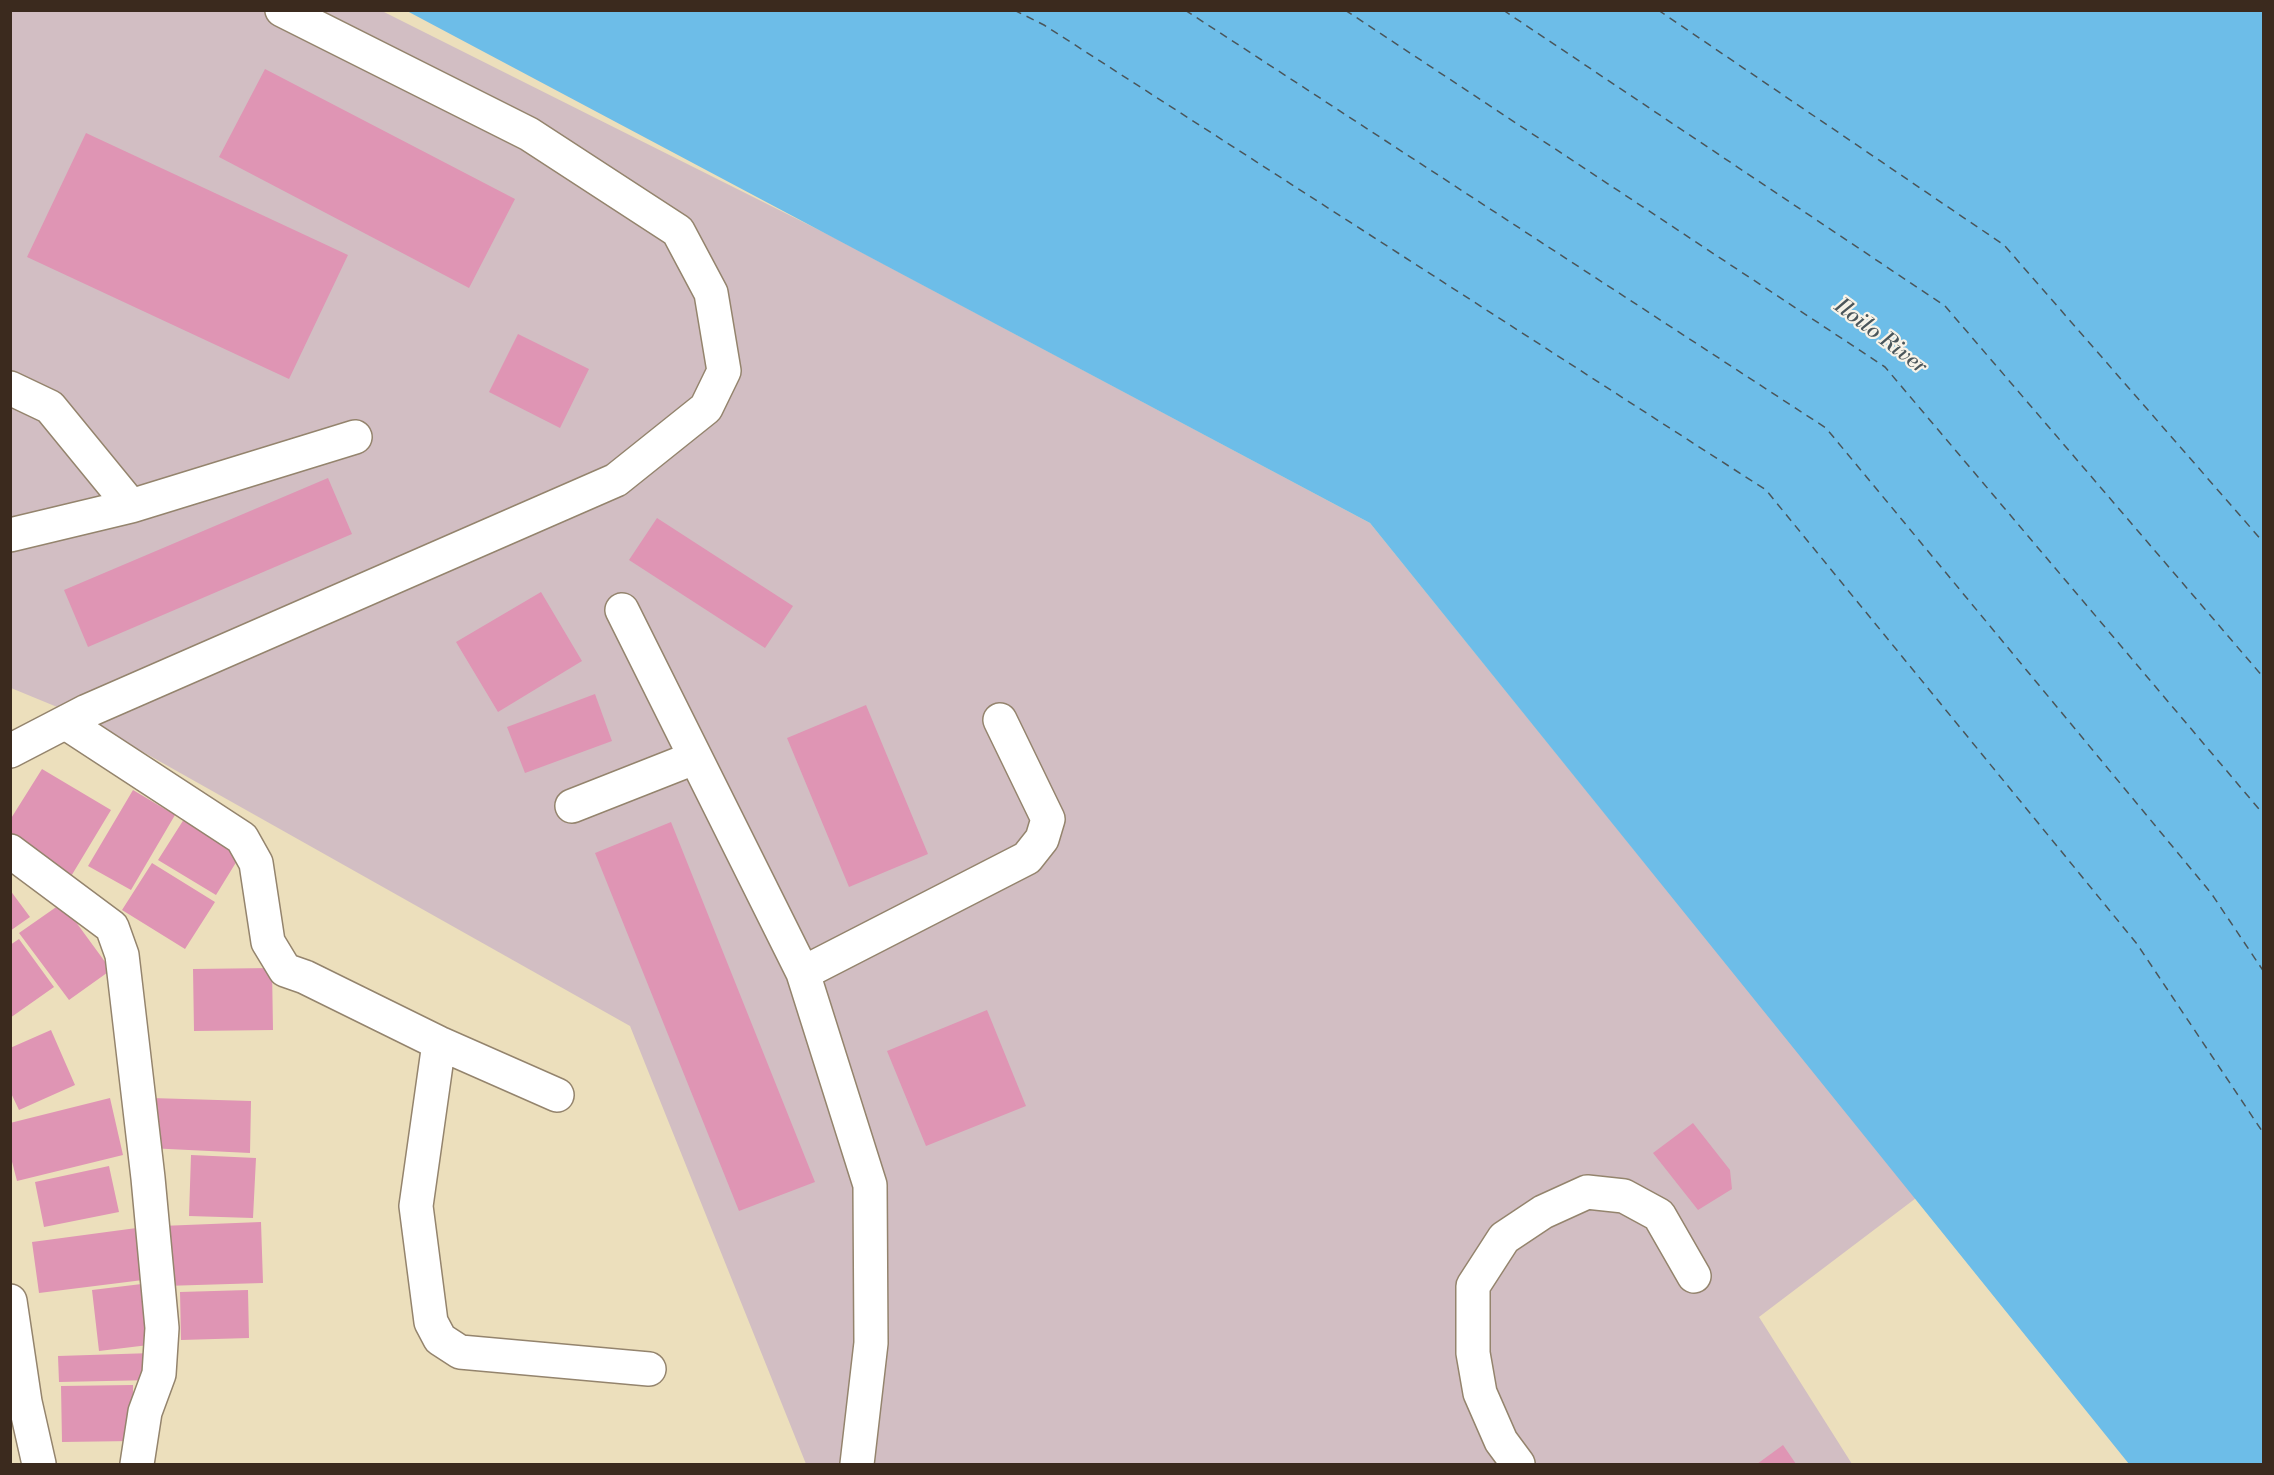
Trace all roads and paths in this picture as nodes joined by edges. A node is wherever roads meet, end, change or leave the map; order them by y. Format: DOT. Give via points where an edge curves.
graph roads {
  1 [pos="282,10"];
  2 [pos="10,388"];
  3 [pos="355,436"];
  4 [pos="131,506"];
  5 [pos="10,535"];
  6 [pos="622,610"];
  7 [pos="1000,720"];
  8 [pos="66,723"];
  9 [pos="10,751"];
  10 [pos="694,758"];
  11 [pos="572,806"];
  12 [pos="10,851"];
  13 [pos="803,973"];
  14 [pos="439,1043"];
  15 [pos="557,1095"];
  16 [pos="1694,1276"];
  17 [pos="10,1301"];
  18 [pos="649,1369"];
  19 [pos="39,1464"];
  20 [pos="137,1464"];
  21 [pos="857,1464"];
  22 [pos="1518,1464"];
  1 -- 8 [label="street" via="529,134 678,231 711,293 724,371 706,408 616,480"];
  2 -- 4 [label="street" via="50,407"];
  3 -- 4 [label="street"];
  4 -- 5 [label="street"];
  6 -- 10 [label="street"];
  7 -- 13 [label="street" via="1048,819 1042,839 1027,858"];
  8 -- 9 [label="street"];
  8 -- 14 [label="street" via="242,838 256,863 268,942 285,970"];
  10 -- 11 [label="street"];
  10 -- 13 [label="street"];
  12 -- 20 [label="street" via="112,927 122,955 162,1328 159,1374 146,1412"];
  13 -- 21 [label="street" via="870,1185 871,1344"];
  14 -- 15 [label="street"];
  14 -- 18 [label="street" via="416,1206 431,1322 440,1339 460,1352"];
  16 -- 22 [label="street" via="1659,1215 1624,1196 1587,1192 1543,1212 1504,1238 1473,1286 1473,1353 1480,1393 1500,1441"];
  17 -- 19 [label="street"];
}
